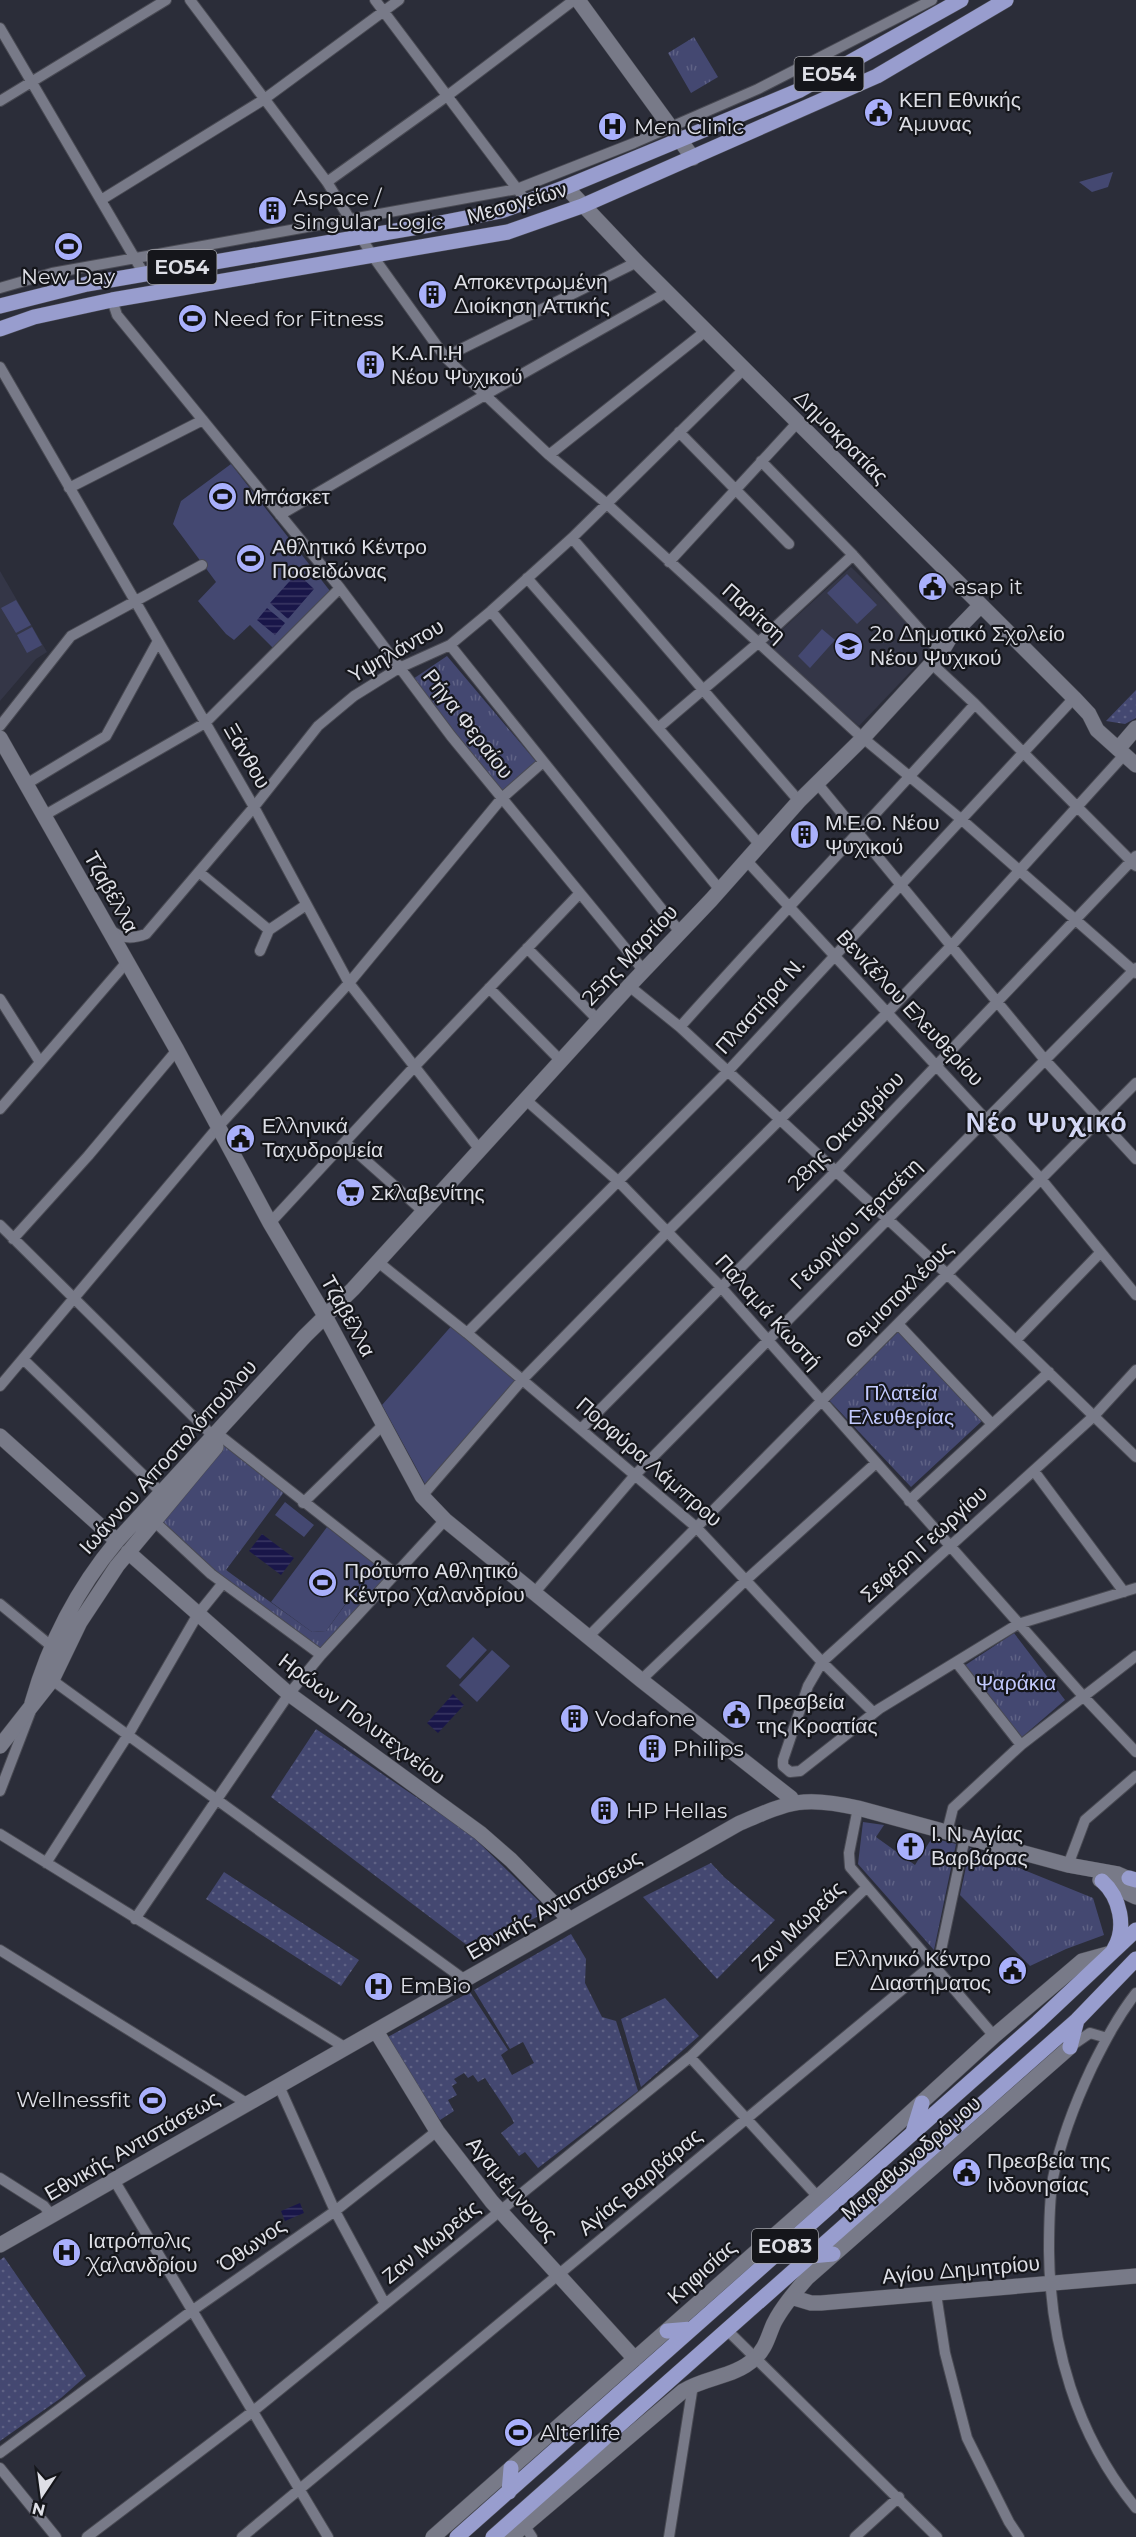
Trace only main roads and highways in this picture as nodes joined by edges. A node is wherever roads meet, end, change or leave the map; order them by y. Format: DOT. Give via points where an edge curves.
graph roads {
  1 [pos="961,0"];
  2 [pos="1006,0"];
  3 [pos="634,143"];
  4 [pos="626,162"];
  5 [pos="0,306"];
  6 [pos="0,329"];
  7 [pos="1102,1881"];
  8 [pos="1136,1930"];
  9 [pos="1111,1953"];
  10 [pos="1136,1959"];
  11 [pos="1077,2020"];
  12 [pos="1070,2047"];
  13 [pos="922,2103"];
  14 [pos="913,2132"];
  15 [pos="815,2200"];
  16 [pos="809,2224"];
  17 [pos="833,2254"];
  18 [pos="811,2256"];
  19 [pos="691,2330"];
  20 [pos="667,2331"];
  21 [pos="511,2468"];
  22 [pos="509,2492"];
  23 [pos="457,2537"];
  24 [pos="493,2537"];
  1 -- 4 [label="main road, Μεσογείων / ΕΟ54" via="800,90 674,134"];
  2 -- 6 [label="main road, Μεσογείων / ΕΟ54" via="877,76 582,206 508,231 112,300 34,317"];
  3 -- 4 [label="main road"];
  4 -- 5 [label="main road, Μεσογείων / ΕΟ54" via="527,202 463,219 87,284"];
  7 -- 9 [label="main road" via="1114,1895 1120,1914 1120,1935"];
  8 -- 9 [label="main road, Κηφισίας / ΕΟ83"];
  9 -- 14 [label="main road, Κηφισίας / ΕΟ83"];
  10 -- 11 [label="main road, ΕΟ83"];
  11 -- 12 [label="main road"];
  11 -- 18 [label="main road, ΕΟ83"];
  13 -- 14 [label="main road"];
  14 -- 16 [label="main road, Κηφισίας / ΕΟ83"];
  15 -- 16 [label="main road"];
  16 -- 19 [label="main road, Κηφισίας / ΕΟ83"];
  17 -- 18 [label="main road"];
  18 -- 24 [label="main road, ΕΟ83" via="727,2330 652,2406"];
  19 -- 20 [label="main road"];
  19 -- 22 [label="main road, Κηφισίας / ΕΟ83"];
  21 -- 22 [label="main road"];
  22 -- 23 [label="main road, Κηφισίας / ΕΟ83"];
}
